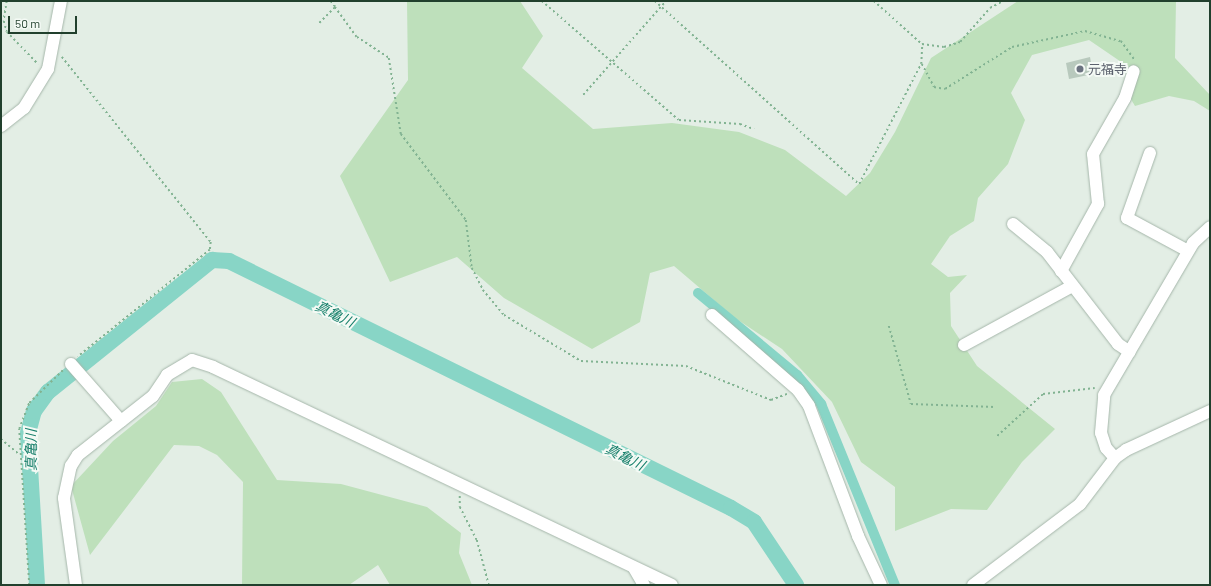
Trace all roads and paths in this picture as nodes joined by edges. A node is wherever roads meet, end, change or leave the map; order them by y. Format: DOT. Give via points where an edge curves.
graph roads {
  1 [pos="7,1"];
  2 [pos="61,1"];
  3 [pos="330,1"];
  4 [pos="542,1"];
  5 [pos="655,1"];
  6 [pos="666,1"];
  7 [pos="874,1"];
  8 [pos="1004,1"];
  9 [pos="661,6"];
  10 [pos="335,7"];
  11 [pos="319,23"];
  12 [pos="922,44"];
  13 [pos="52,50"];
  14 [pos="612,62"];
  15 [pos="921,64"];
  16 [pos="46,72"];
  17 [pos="1134,72"];
  18 [pos="583,95"];
  19 [pos="1,126"];
  20 [pos="754,129"];
  21 [pos="1150,153"];
  22 [pos="1013,224"];
  23 [pos="1210,226"];
  24 [pos="1188,251"];
  25 [pos="1061,271"];
  26 [pos="1072,286"];
  27 [pos="712,315"];
  28 [pos="889,326"];
  29 [pos="964,345"];
  30 [pos="1130,352"];
  31 [pos="71,364"];
  32 [pos="1109,387"];
  33 [pos="798,390"];
  34 [pos="995,407"];
  35 [pos="1210,410"];
  36 [pos="121,421"];
  37 [pos="997,436"];
  38 [pos="1,439"];
  39 [pos="19,454"];
  40 [pos="1115,458"];
  41 [pos="460,485"];
  42 [pos="634,568"];
  43 [pos="29,585"];
  44 [pos="76,585"];
  45 [pos="489,585"];
  46 [pos="644,585"];
  47 [pos="672,585"];
  48 [pos="881,585"];
  49 [pos="973,585"];
  1 -- 16 [label="path" via="4,21 7,32"];
  2 -- 13 [label="street"];
  3 -- 10 [label="path"];
  4 -- 14 [label="path"];
  5 -- 9 [label="path"];
  6 -- 9 [label="path"];
  7 -- 12 [label="path"];
  8 -- 12 [label="path" via="990,8 960,42 944,47"];
  9 -- 14 [label="path"];
  9 -- 15 [label="path" via="860,184"];
  10 -- 11 [label="path"];
  10 -- 33 [label="path" via="358,37 389,58 401,134 466,220 472,268 483,290 504,315 582,361 686,366 771,400"];
  12 -- 15 [label="path"];
  13 -- 16 [label="street"];
  13 -- 31 [label="path" via="75,69 211,242 210,250"];
  14 -- 18 [label="path"];
  14 -- 20 [label="path" via="679,120 740,124"];
  15 -- 17 [label="path" via="934,87 945,89 1012,47 1085,31 1121,41 1135,56"];
  16 -- 19 [label="street" via="24,108"];
  17 -- 25 [label="street" via="1125,98 1093,154 1098,204"];
  21 -- 24 [label="street" via="1127,218"];
  22 -- 25 [label="street" via="1037,241"];
  23 -- 24 [label="street"];
  24 -- 30 [label="street"];
  25 -- 26 [label="street"];
  26 -- 29 [label="street"];
  26 -- 30 [label="street" via="1118,344"];
  27 -- 33 [label="street"];
  28 -- 34 [label="path" via="912,404"];
  30 -- 32 [label="street"];
  31 -- 36 [label="street"];
  31 -- 39 [label="path" via="29,403 19,429"];
  32 -- 37 [label="path" via="1043,394"];
  32 -- 40 [label="street" via="1100,414 1101,433 1106,448"];
  33 -- 48 [label="street" via="822,436 858,536"];
  35 -- 40 [label="street"];
  36 -- 41 [label="street" via="153,396 180,364 199,361"];
  36 -- 44 [label="street" via="78,455 65,481 64,498"];
  38 -- 39 [label="path"];
  39 -- 43 [label="path"];
  40 -- 49 [label="street" via="1080,504"];
  41 -- 42 [label="street"];
  41 -- 45 [label="path" via="460,507 476,540"];
  42 -- 46 [label="street"];
  42 -- 47 [label="street"];
}
